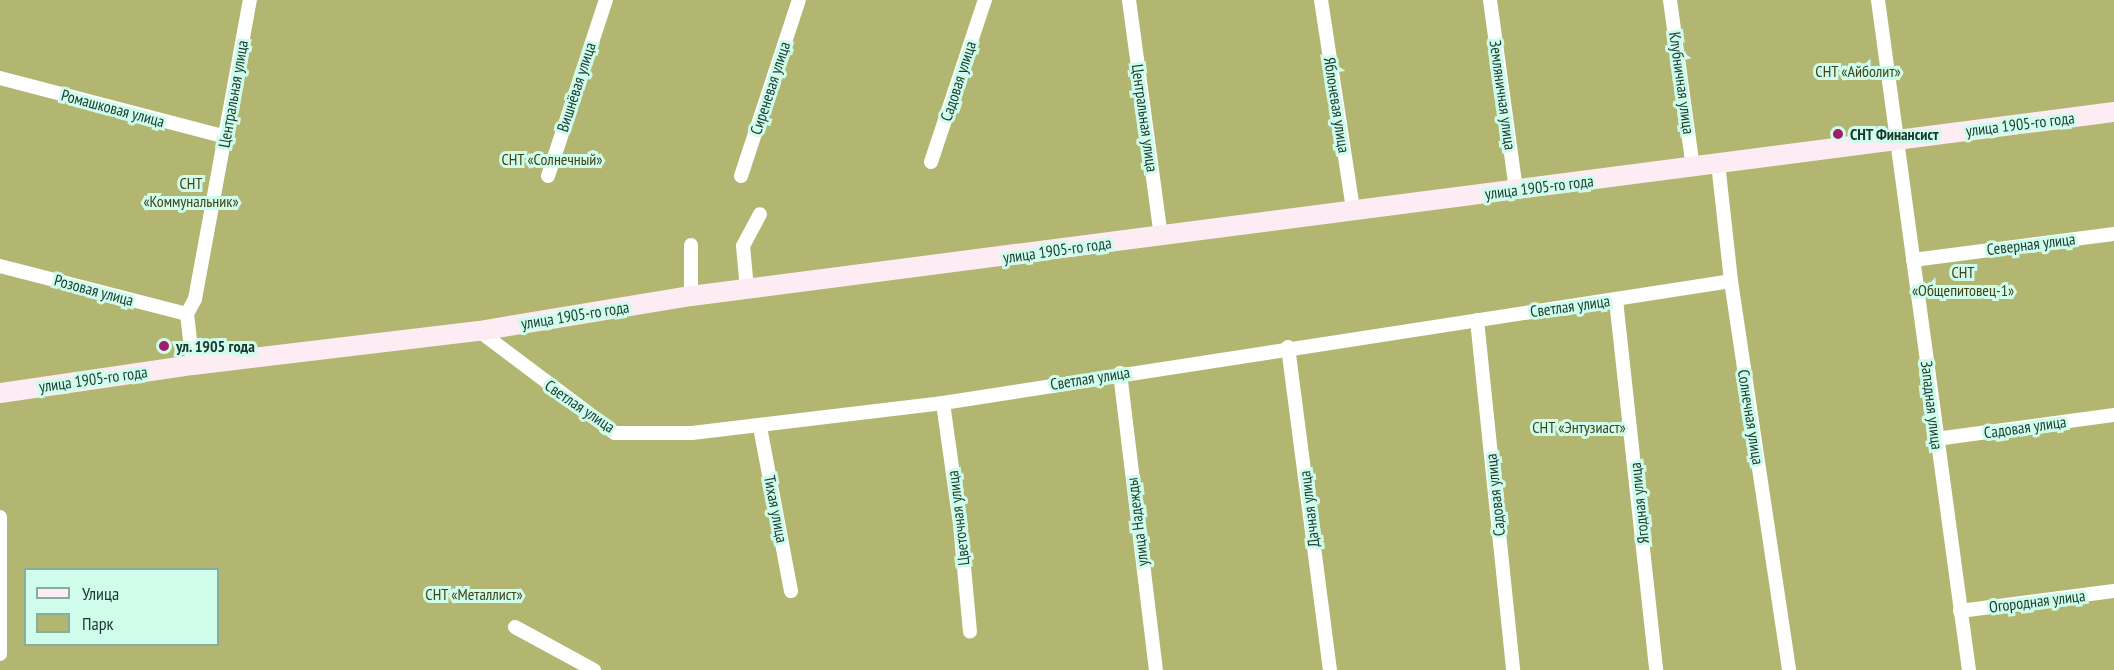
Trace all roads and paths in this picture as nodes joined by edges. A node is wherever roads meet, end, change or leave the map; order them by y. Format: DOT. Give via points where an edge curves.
graph roads {
  1 [pos="250,0"];
  2 [pos="606,0"];
  3 [pos="798,0"];
  4 [pos="985,0"];
  5 [pos="1129,0"];
  6 [pos="1321,0"];
  7 [pos="1490,0"];
  8 [pos="1670,0"];
  9 [pos="1878,0"];
  10 [pos="0,78"];
  11 [pos="2114,112"];
  12 [pos="226,137"];
  13 [pos="1899,140"];
  14 [pos="931,162"];
  15 [pos="1719,163"];
  16 [pos="1693,166"];
  17 [pos="548,176"];
  18 [pos="741,176"];
  19 [pos="1516,190"];
  20 [pos="1353,210"];
  21 [pos="760,214"];
  22 [pos="2114,234"];
  23 [pos="1161,236"];
  24 [pos="691,245"];
  25 [pos="1913,260"];
  26 [pos="0,266"];
  27 [pos="1731,280"];
  28 [pos="747,289"];
  29 [pos="691,296"];
  30 [pos="1616,300"];
  31 [pos="187,314"];
  32 [pos="1477,320"];
  33 [pos="479,331"];
  34 [pos="1288,347"];
  35 [pos="193,364"];
  36 [pos="1120,373"];
  37 [pos="0,393"];
  38 [pos="943,403"];
  39 [pos="2114,415"];
  40 [pos="760,427"];
  41 [pos="1936,439"];
  42 [pos="0,517"];
  43 [pos="791,591"];
  44 [pos="2114,591"];
  45 [pos="1960,611"];
  46 [pos="515,627"];
  47 [pos="970,632"];
  48 [pos="0,654"];
  49 [pos="594,670"];
  50 [pos="1156,670"];
  51 [pos="1330,670"];
  52 [pos="1513,670"];
  53 [pos="1656,670"];
  54 [pos="1789,670"];
  55 [pos="1969,670"];
  1 -- 12 [label="street, Центральная улица"];
  2 -- 17 [label="street, Вишнёвая улица"];
  3 -- 18 [label="street, Сиреневая улица"];
  4 -- 14 [label="street, Садовая улица"];
  5 -- 23 [label="street, Центральная улица"];
  6 -- 20 [label="street, Яблоневая улица"];
  7 -- 19 [label="street, Земляничная улица"];
  8 -- 16 [label="street, Клубничная улица"];
  9 -- 13 [label="street, Западная улица"];
  10 -- 12 [label="street, Ромашковая улица"];
  11 -- 13 [label="street, улица 1905-го года"];
  12 -- 31 [label="street, Центральная улица" via="195,298"];
  13 -- 15 [label="street, улица 1905-го года"];
  13 -- 25 [label="street, Западная улица"];
  15 -- 16 [label="street, улица 1905-го года"];
  15 -- 27 [label="street, Солнечная улица"];
  16 -- 19 [label="street, улица 1905-го года"];
  19 -- 20 [label="street, улица 1905-го года"];
  20 -- 23 [label="street, улица 1905-го года"];
  21 -- 28 [label="street" via="743,246"];
  22 -- 25 [label="street, Северная улица"];
  23 -- 28 [label="street, улица 1905-го года"];
  24 -- 29 [label="street"];
  25 -- 41 [label="street, Западная улица"];
  26 -- 31 [label="street, Розовая улица"];
  27 -- 30 [label="street, Светлая улица"];
  27 -- 54 [label="street, Солнечная улица"];
  28 -- 29 [label="street, улица 1905-го года"];
  29 -- 33 [label="street, улица 1905-го года"];
  30 -- 32 [label="street, Светлая улица"];
  30 -- 53 [label="street, Ягодная улица"];
  31 -- 35 [label="street, Центральная улица"];
  32 -- 34 [label="street, Светлая улица"];
  32 -- 52 [label="street, Садовая улица"];
  33 -- 35 [label="street, улица 1905-го года"];
  33 -- 40 [label="street, Светлая улица" via="615,433"];
  34 -- 36 [label="street, Светлая улица"];
  34 -- 51 [label="street, Дачная улица"];
  35 -- 37 [label="street, улица 1905-го года"];
  36 -- 38 [label="street, Светлая улица"];
  36 -- 50 [label="street, улица Надежды"];
  38 -- 40 [label="street, Светлая улица"];
  38 -- 47 [label="street, Цветочная улица"];
  39 -- 41 [label="street, Садовая улица"];
  40 -- 43 [label="street, Тихая улица"];
  41 -- 45 [label="street, Западная улица"];
  42 -- 48 [label="street"];
  44 -- 45 [label="street, Огородная улица"];
  45 -- 55 [label="street, Западная улица"];
  46 -- 49 [label="street"];
}
